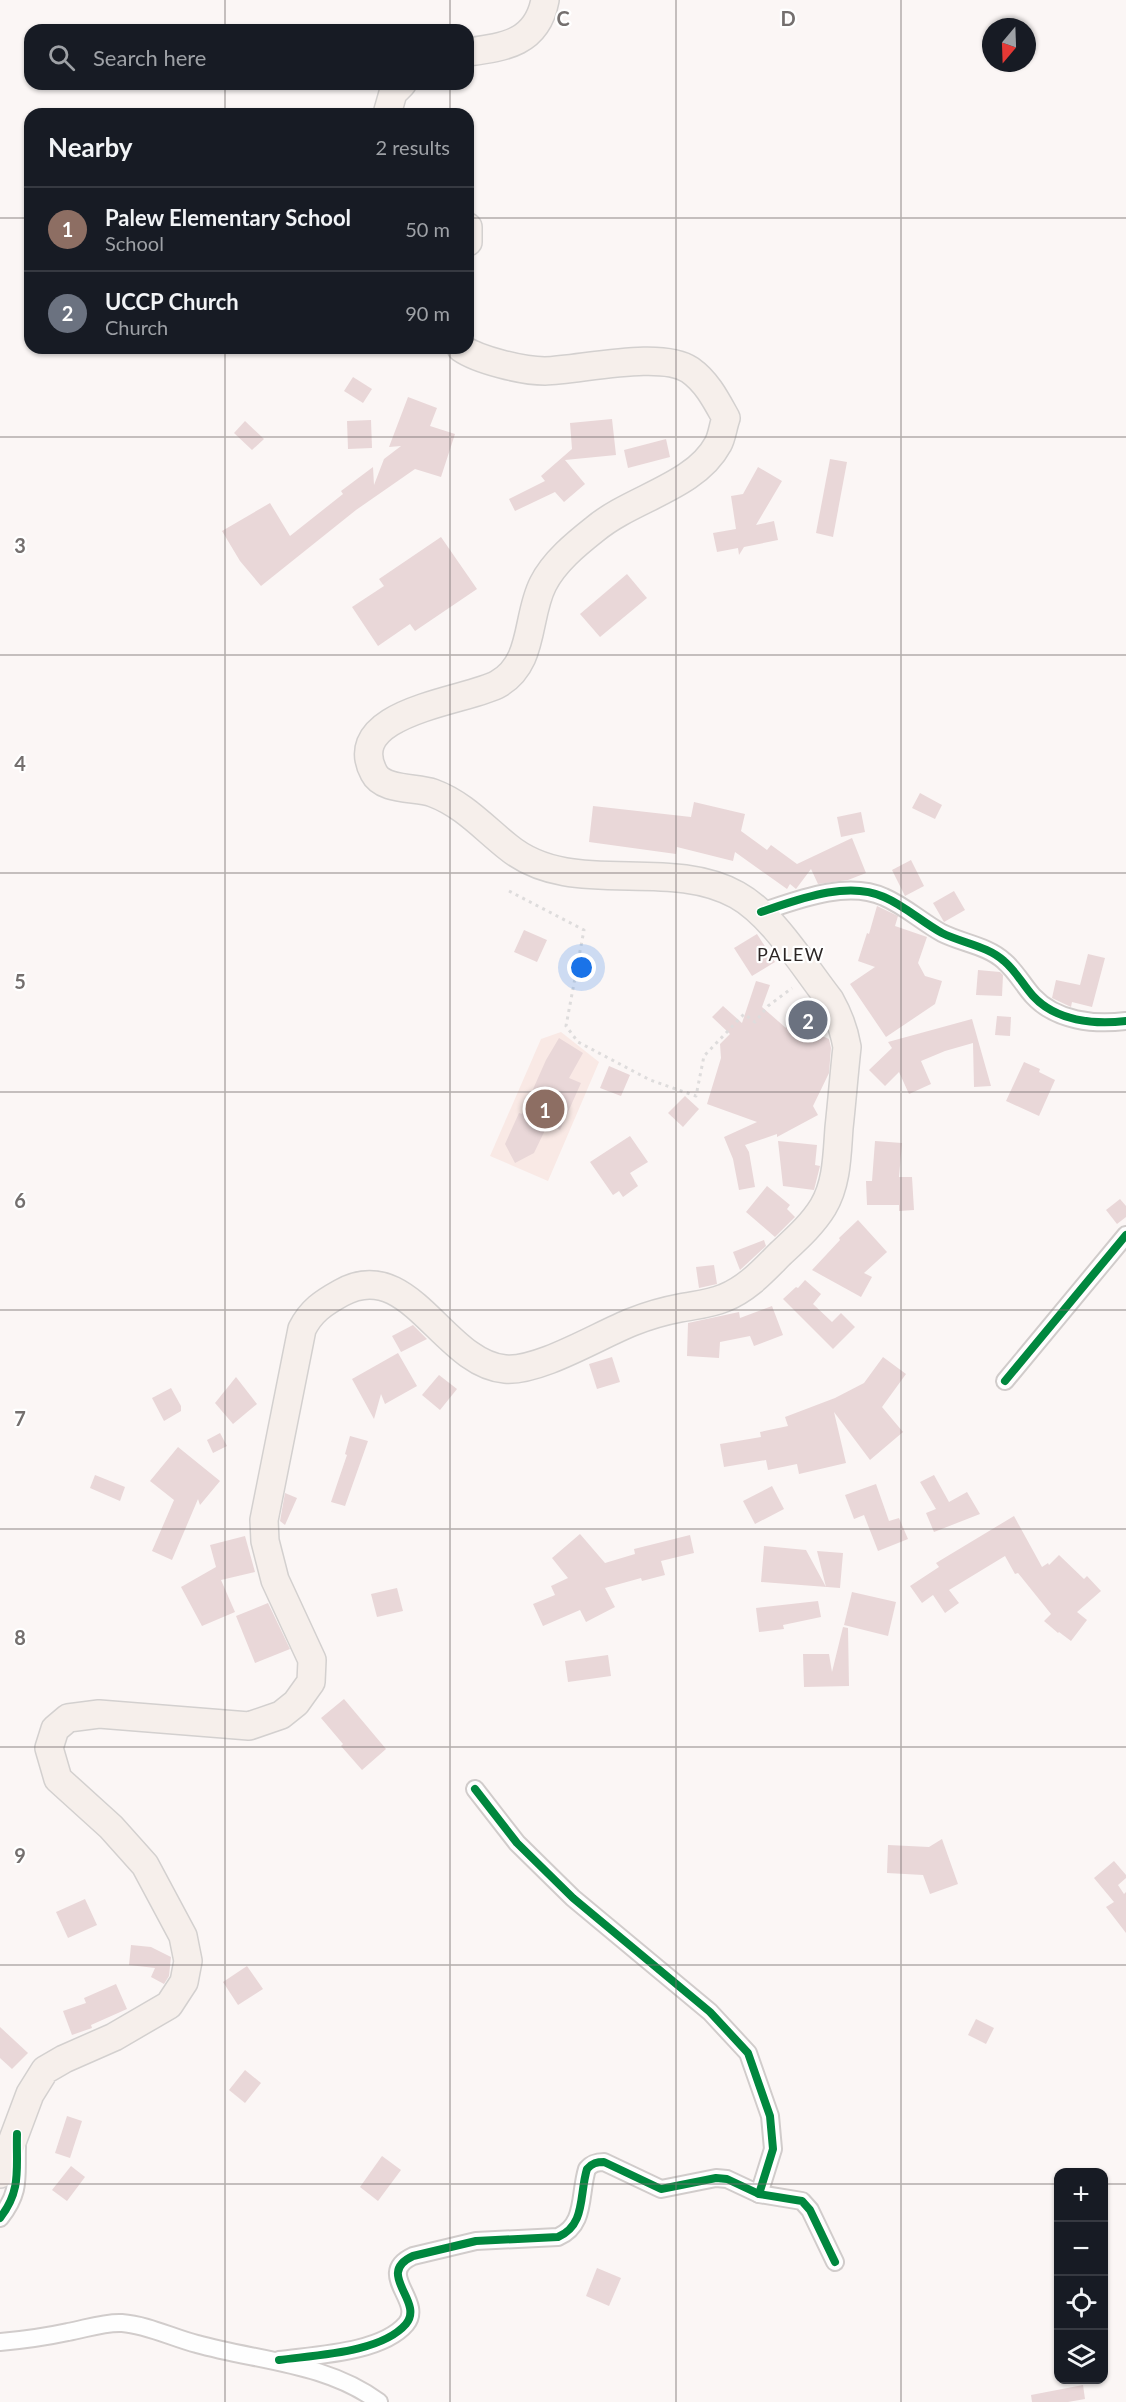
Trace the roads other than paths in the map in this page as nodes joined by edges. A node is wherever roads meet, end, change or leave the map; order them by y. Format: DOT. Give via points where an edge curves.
graph roads {
  1 [pos="546,0"];
  2 [pos="474,51"];
  3 [pos="396,90"];
  4 [pos="389,108"];
  5 [pos="474,354"];
  6 [pos="761,912"];
  7 [pos="1126,1021"];
  8 [pos="1126,1234"];
  9 [pos="1005,1380"];
  10 [pos="475,1789"];
  11 [pos="16,2134"];
  12 [pos="0,2174"];
  13 [pos="759,2194"];
  14 [pos="0,2218"];
  15 [pos="835,2262"];
  16 [pos="0,2342"];
  17 [pos="279,2360"];
  18 [pos="379,2402"];
  1 -- 2 [label="main road" via="542,18 530,32 504,47"];
  3 -- 4 [label="main road"];
  5 -- 6 [label="main road" via="519,369 542,371 643,361 669,363 689,370 710,389 726,418 719,443 704,464 682,480 625,508 565,554 543,584 526,648 515,671 496,686 421,707 395,720 377,734 369,748 374,775 388,783 433,793 459,807 522,859 540,867 678,878 735,894"];
  6 -- 7 [label="street" via="816,894 869,892 902,906 945,934 1004,960 1034,997 1060,1015 1086,1021"];
  6 -- 11 [label="main road" via="834,1008 845,1032 847,1047 834,1177 824,1206 810,1225 736,1293 633,1321 532,1365 506,1369 478,1360 412,1302 378,1284 354,1286 320,1305 308,1317 302,1329 264,1520 274,1580 312,1660 311,1682 296,1703 281,1715 249,1726 99,1714 68,1718 55,1730 49,1748 58,1779 111,1827 145,1865 183,1936 188,1961 184,1982 169,2005 45,2070 30,2094"];
  8 -- 9 [label="street"];
  10 -- 13 [label="street" via="517,1843 573,1898 710,2012 748,2054 770,2116 773,2149"];
  11 -- 12 [label="main road"];
  11 -- 14 [label="street" via="15,2194"];
  13 -- 15 [label="street" via="795,2199 807,2205"];
  13 -- 17 [label="street" via="716,2178 661,2189 604,2162 594,2163 586,2175 575,2224 566,2234 476,2241 413,2256 404,2260 398,2270 411,2311 407,2323 398,2331 366,2346"];
  16 -- 17 [label="street" via="121,2323 197,2344"];
  17 -- 18 [label="street" via="342,2381"];
}
